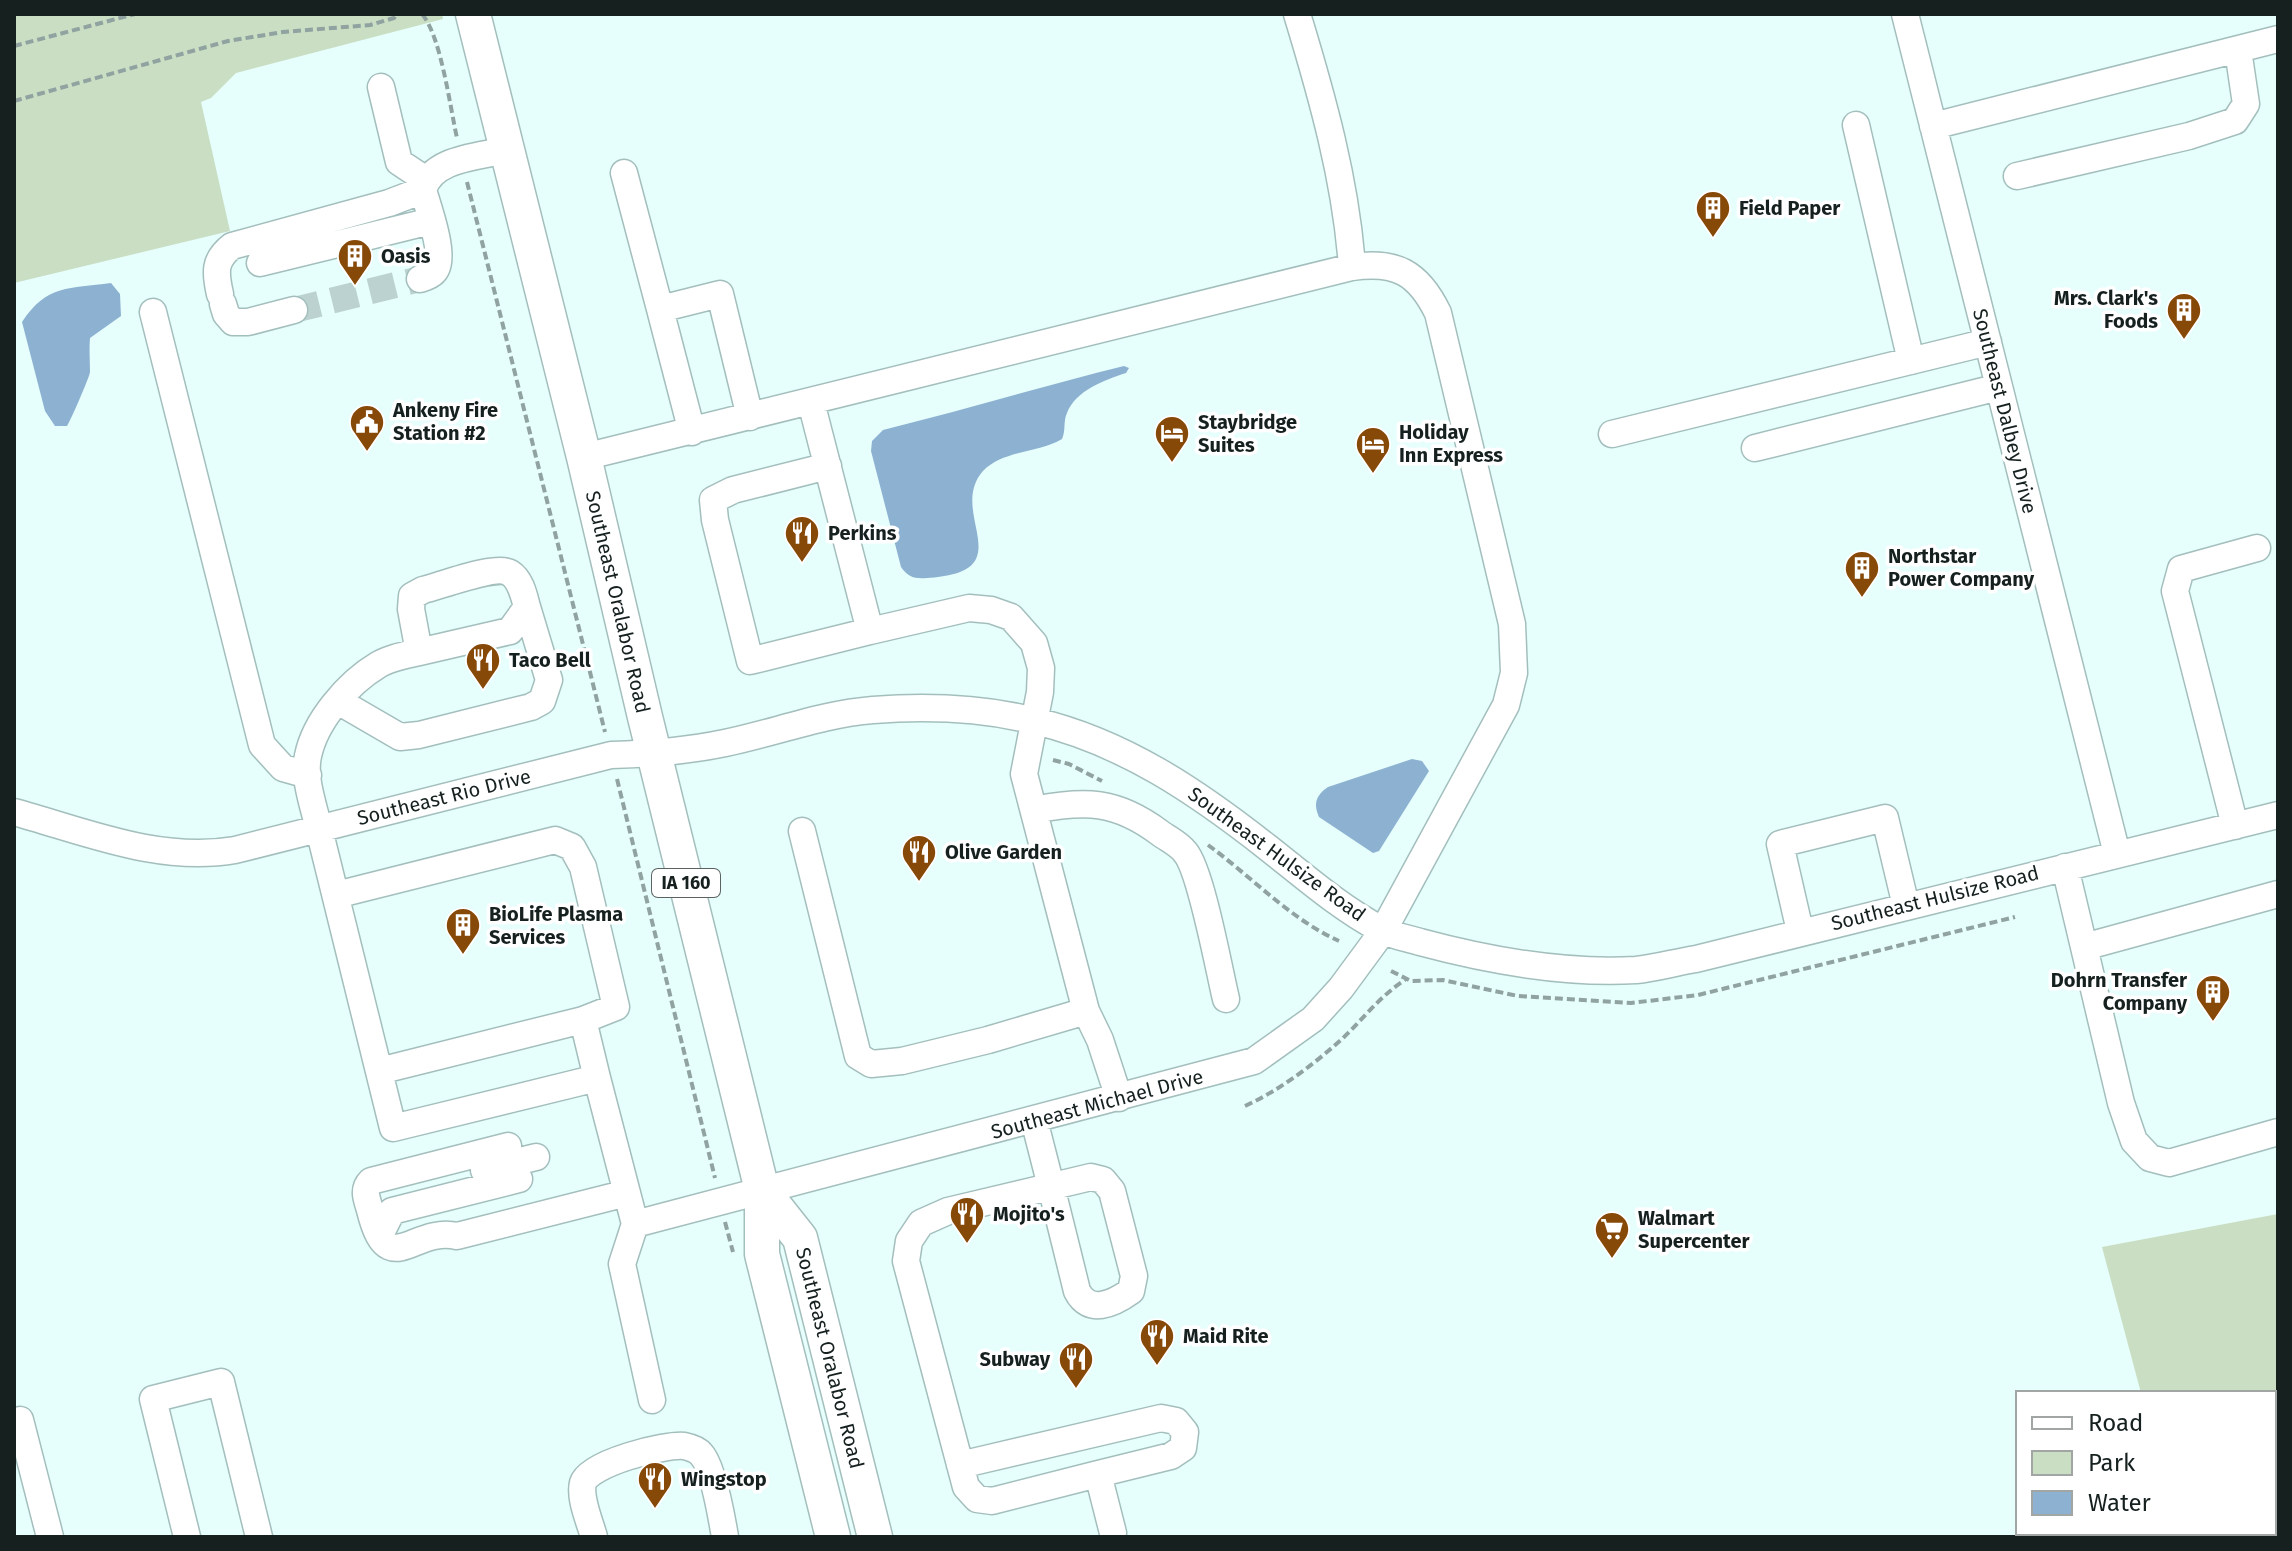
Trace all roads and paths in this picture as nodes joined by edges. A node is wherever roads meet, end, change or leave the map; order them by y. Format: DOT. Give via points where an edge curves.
graph roads {
  1 [pos="135,14"];
  2 [pos="397,14"];
  3 [pos="473,14"];
  4 [pos="1297,14"];
  5 [pos="1905,14"];
  6 [pos="2278,39"];
  7 [pos="14,46"];
  8 [pos="2238,50"];
  9 [pos="381,87"];
  10 [pos="14,101"];
  11 [pos="1856,125"];
  12 [pos="1933,126"];
  13 [pos="506,150"];
  14 [pos="624,173"];
  15 [pos="2017,176"];
  16 [pos="425,185"];
  17 [pos="431,221"];
  18 [pos="260,263"];
  19 [pos="1352,267"];
  20 [pos="420,279"];
  21 [pos="660,309"];
  22 [pos="294,310"];
  23 [pos="153,312"];
  24 [pos="1988,342"];
  25 [pos="1911,361"];
  26 [pos="1999,387"];
  27 [pos="811,402"];
  28 [pos="750,417"];
  29 [pos="692,432"];
  30 [pos="1612,434"];
  31 [pos="1755,448"];
  32 [pos="584,457"];
  33 [pos="828,466"];
  34 [pos="2257,548"];
  35 [pos="527,607"];
  36 [pos="870,631"];
  37 [pos="419,652"];
  38 [pos="338,701"];
  39 [pos="1035,721"];
  40 [pos="655,754"];
  41 [pos="308,775"];
  42 [pos="1034,810"];
  43 [pos="14,812"];
  44 [pos="2278,815"];
  45 [pos="2235,826"];
  46 [pos="319,829"];
  47 [pos="802,831"];
  48 [pos="2117,854"];
  49 [pos="2065,867"];
  50 [pos="2278,894"];
  51 [pos="336,895"];
  52 [pos="1906,906"];
  53 [pos="2015,917"];
  54 [pos="1383,931"];
  55 [pos="1800,931"];
  56 [pos="2084,947"];
  57 [pos="1391,971"];
  58 [pos="1405,980"];
  59 [pos="1226,999"];
  60 [pos="1086,1011"];
  61 [pos="583,1020"];
  62 [pos="379,1071"];
  63 [pos="597,1078"];
  64 [pos="1119,1098"];
  65 [pos="1245,1106"];
  66 [pos="1034,1120"];
  67 [pos="2278,1132"];
  68 [pos="508,1146"];
  69 [pos="538,1165"];
  70 [pos="1051,1186"];
  71 [pos="762,1190"];
  72 [pos="627,1193"];
  73 [pos="635,1224"];
  74 [pos="389,1242"];
  75 [pos="652,1400"];
  76 [pos="14,1422"];
  77 [pos="960,1465"];
  78 [pos="1098,1474"];
  79 [pos="1113,1533"];
  80 [pos="50,1537"];
  81 [pos="187,1537"];
  82 [pos="259,1537"];
  83 [pos="594,1537"];
  84 [pos="725,1537"];
  85 [pos="833,1537"];
  86 [pos="875,1537"];
  1 -- 7 [label="path"];
  2 -- 10 [label="path" via="370,25 228,41"];
  3 -- 13 [label="main road, Southeast Oralabor Road / IA 160"];
  4 -- 19 [label="street" via="1324,104"];
  5 -- 12 [label="street, Southeast Dalbey Drive"];
  6 -- 8 [label="street"];
  8 -- 12 [label="street"];
  8 -- 15 [label="street" via="2246,104 2235,121"];
  9 -- 16 [label="street" via="399,162"];
  11 -- 25 [label="street"];
  12 -- 24 [label="street, Southeast Dalbey Drive"];
  13 -- 16 [label="street" via="433,170"];
  13 -- 32 [label="main road, Southeast Oralabor Road / IA 160"];
  14 -- 21 [label="street"];
  16 -- 17 [label="street"];
  16 -- 22 [label="street" via="389,203 232,246 219,256 215,274 233,322"];
  17 -- 18 [label="street"];
  17 -- 20 [label="street" via="438,267"];
  19 -- 27 [label="street, Southeast Michael Drive"];
  19 -- 54 [label="street, Southeast Michael Drive" via="1389,265 1406,272 1421,284 1438,313 1515,647 1506,705"];
  21 -- 28 [label="street" via="720,294"];
  21 -- 29 [label="street"];
  23 -- 41 [label="street" via="262,745 283,768"];
  24 -- 25 [label="street"];
  24 -- 26 [label="street, Southeast Dalbey Drive"];
  25 -- 30 [label="street"];
  26 -- 31 [label="street"];
  26 -- 48 [label="street, Southeast Dalbey Drive"];
  27 -- 28 [label="street, Southeast Michael Drive"];
  27 -- 33 [label="street"];
  28 -- 29 [label="street, Southeast Michael Drive"];
  29 -- 32 [label="street, Southeast Michael Drive"];
  32 -- 40 [label="main road, Southeast Oralabor Road / IA 160"];
  33 -- 36 [label="street"];
  33 -- 36 [label="street" via="713,500 750,661"];
  34 -- 45 [label="street" via="2181,569 2175,591"];
  35 -- 37 [label="street" via="510,631"];
  35 -- 37 [label="street" via="516,580 498,570 423,590 412,596 411,609"];
  35 -- 38 [label="street" via="549,680 542,701 531,707 400,737"];
  36 -- 39 [label="street" via="969,608 1011,617 1034,643 1041,668"];
  37 -- 38 [label="street" via="380,663"];
  38 -- 41 [label="street" via="317,731 307,758"];
  39 -- 40 [label="street, Southeast Hulsize Road" via="965,710 871,710"];
  39 -- 42 [label="street" via="1024,774"];
  39 -- 54 [label="street, Southeast Hulsize Road" via="1109,745 1175,780"];
  40 -- 46 [label="street, Southeast Rio Drive" via="611,755"];
  40 -- 71 [label="main road, Southeast Oralabor Road / IA 160"];
  41 -- 46 [label="street"];
  42 -- 59 [label="street" via="1072,802 1109,806 1147,823 1186,852"];
  42 -- 60 [label="street"];
  43 -- 46 [label="street, Southeast Rio Drive" via="121,843 207,854"];
  44 -- 45 [label="street, Southeast Hulsize Road"];
  45 -- 48 [label="street, Southeast Hulsize Road"];
  46 -- 51 [label="street"];
  47 -- 60 [label="street" via="858,1056 871,1064 902,1061"];
  48 -- 49 [label="street, Southeast Hulsize Road"];
  49 -- 52 [label="street, Southeast Hulsize Road"];
  49 -- 56 [label="street"];
  50 -- 56 [label="street"];
  51 -- 61 [label="street" via="555,840 572,847 583,867 616,1007"];
  51 -- 62 [label="street"];
  52 -- 55 [label="street, Southeast Hulsize Road"];
  52 -- 55 [label="street" via="1885,818 1780,844"];
  53 -- 58 [label="path" via="1661,1000 1576,1002 1497,993 1443,980"];
  54 -- 55 [label="street, Southeast Hulsize Road" via="1505,960 1637,970"];
  54 -- 64 [label="street, Southeast Michael Drive" via="1313,1019 1270,1051 1236,1068"];
  56 -- 67 [label="street" via="2121,1103 2134,1141 2150,1158 2169,1163"];
  57 -- 58 [label="path"];
  58 -- 65 [label="path" via="1299,1074"];
  60 -- 64 [label="street"];
  61 -- 62 [label="street"];
  61 -- 63 [label="street"];
  62 -- 63 [label="street" via="393,1128"];
  63 -- 72 [label="street" via="600,1140"];
  64 -- 66 [label="street, Southeast Michael Drive"];
  66 -- 70 [label="street"];
  66 -- 71 [label="street, Southeast Michael Drive"];
  68 -- 74 [label="street" via="371,1181 365,1194 371,1216 377,1232"];
  69 -- 74 [label="street" via="387,1194 380,1207"];
  70 -- 70 [label="street" via="1091,1177 1103,1180 1112,1191 1134,1276 1131,1291 1118,1300 1094,1306 1077,1291"];
  70 -- 77 [label="street" via="948,1211 921,1223 909,1241 906,1261"];
  71 -- 73 [label="street, Southeast Michael Drive"];
  71 -- 85 [label="main road, Southeast Oralabor Road / IA 160" via="762,1254"];
  71 -- 86 [label="main road, Southeast Oralabor Road / IA 160" via="800,1238"];
  72 -- 73 [label="street"];
  72 -- 74 [label="street" via="457,1236 443,1233 403,1248"];
  73 -- 75 [label="street" via="622,1264"];
  76 -- 80 [label="street" via="20,1420"];
  77 -- 78 [label="street" via="966,1487 977,1499 992,1501"];
  77 -- 78 [label="street" via="1161,1418 1176,1421 1185,1432 1183,1448 1171,1456"];
  78 -- 79 [label="street"];
  81 -- 82 [label="street" via="153,1399 221,1382"];
  83 -- 84 [label="street" via="583,1494 583,1481 592,1470 687,1446 701,1454 709,1468"];
}
